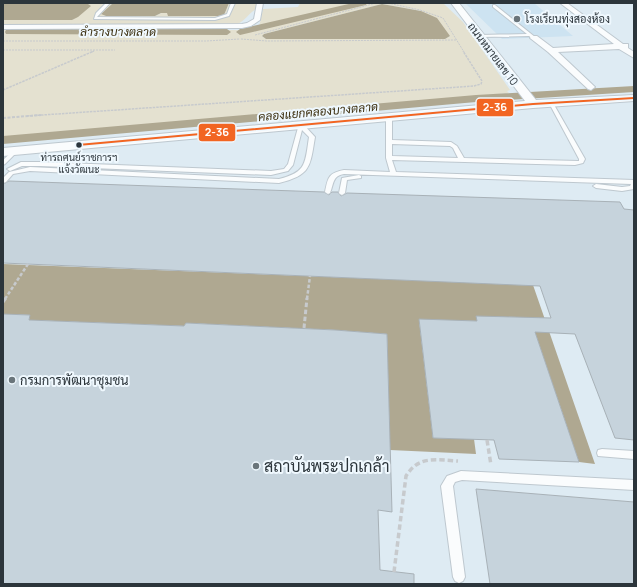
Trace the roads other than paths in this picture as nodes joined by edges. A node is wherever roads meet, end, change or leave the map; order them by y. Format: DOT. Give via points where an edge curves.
graph roads {
  1 [pos="108,3"];
  2 [pos="233,3"];
  3 [pos="260,3"];
  4 [pos="455,3"];
  5 [pos="563,3"];
  6 [pos="494,6"];
  7 [pos="185,20"];
  8 [pos="190,20"];
  9 [pos="3,27"];
  10 [pos="168,27"];
  11 [pos="200,27"];
  12 [pos="480,36"];
  13 [pos="532,37"];
  14 [pos="622,46"];
  15 [pos="634,46"];
  16 [pos="552,50"];
  17 [pos="634,56"];
  18 [pos="591,88"];
  19 [pos="526,97"];
  20 [pos="634,98"];
  21 [pos="551,103"];
  22 [pos="389,117"];
  23 [pos="301,125"];
  24 [pos="389,142"];
  25 [pos="9,151"];
  26 [pos="389,158"];
  27 [pos="462,160"];
  28 [pos="3,163"];
  29 [pos="286,170"];
  30 [pos="300,173"];
  31 [pos="393,173"];
  32 [pos="3,178"];
  33 [pos="634,182"];
  34 [pos="328,192"];
  35 [pos="342,193"];
  36 [pos="602,453"];
  37 [pos="634,455"];
  38 [pos="634,485"];
  39 [pos="459,577"];
  1 -- 7 [label="lane" via="95,18"];
  2 -- 8 [label="lane" via="224,18"];
  3 -- 11 [label="street" via="257,20 249,25"];
  4 -- 12 [label="street, ถนนหมายเลข 10"];
  5 -- 14 [label="street"];
  6 -- 13 [label="lane"];
  7 -- 8 [label="lane"];
  7 -- 10 [label="lane"];
  8 -- 11 [label="lane"];
  9 -- 10 [label="street"];
  10 -- 11 [label="street"];
  12 -- 13 [label="lane"];
  12 -- 19 [label="street, ถนนหมายเลข 10"];
  13 -- 16 [label="street"];
  14 -- 15 [label="street"];
  14 -- 16 [label="street"];
  14 -- 17 [label="street"];
  16 -- 18 [label="street"];
  19 -- 21 [label="street"];
  19 -- 22 [label="street"];
  20 -- 21 [label="street"];
  21 -- 27 [label="lane" via="582,159 581,162"];
  22 -- 23 [label="street"];
  22 -- 24 [label="lane"];
  23 -- 25 [label="street"];
  23 -- 29 [label="lane" via="291,164"];
  23 -- 30 [label="lane" via="312,137 307,167"];
  24 -- 26 [label="lane"];
  24 -- 27 [label="lane" via="451,144 456,147"];
  25 -- 28 [label="lane"];
  26 -- 27 [label="lane"];
  26 -- 31 [label="lane"];
  29 -- 30 [label="lane"];
  29 -- 32 [label="lane" via="264,173 21,164 15,166"];
  30 -- 32 [label="lane" via="288,179 267,180 30,169 11,173"];
  31 -- 33 [label="lane"];
  31 -- 34 [label="lane" via="335,173 331,176"];
  33 -- 35 [label="lane" via="633,187 622,189 355,177 344,179"];
  36 -- 37 [label="lane"];
  38 -- 39 [label="lane" via="461,475 451,479 447,486"];
}
